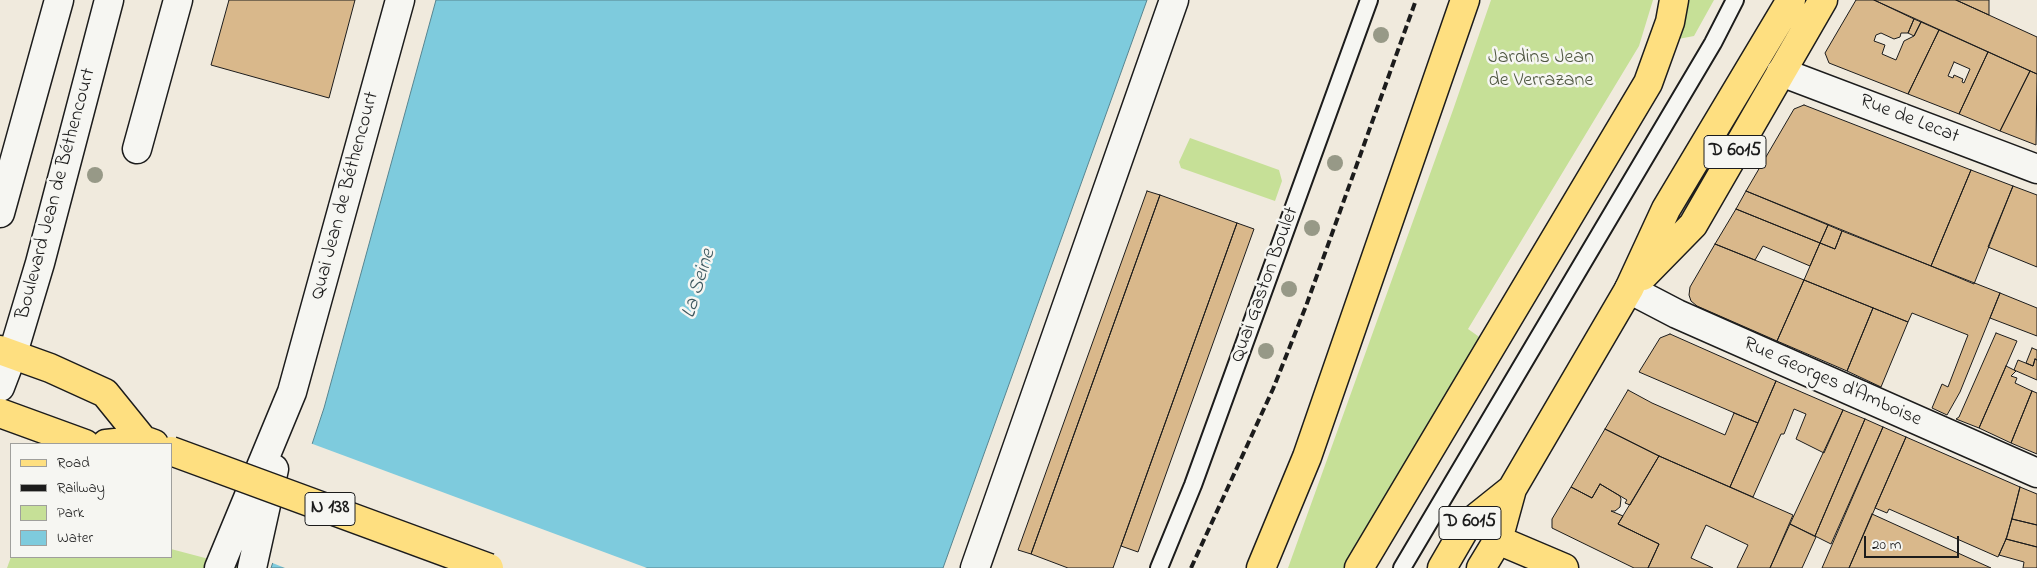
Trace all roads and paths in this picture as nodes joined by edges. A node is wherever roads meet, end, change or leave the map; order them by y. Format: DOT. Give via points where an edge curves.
graph roads {
  1 [pos="59,0"];
  2 [pos="109,0"];
  3 [pos="178,0"];
  4 [pos="400,0"];
  5 [pos="1174,0"];
  6 [pos="1369,0"];
  7 [pos="1465,0"];
  8 [pos="1674,0"];
  9 [pos="1735,0"];
  10 [pos="1791,0"];
  11 [pos="1823,0"];
  12 [pos="1781,72"];
  13 [pos="137,149"];
  14 [pos="2037,169"];
  15 [pos="0,213"];
  16 [pos="1629,289"];
  17 [pos="7,352"];
  18 [pos="0,387"];
  19 [pos="292,392"];
  20 [pos="0,413"];
  21 [pos="148,442"];
  22 [pos="82,443"];
  23 [pos="127,443"];
  24 [pos="172,451"];
  25 [pos="2037,473"];
  26 [pos="1512,489"];
  27 [pos="1498,540"];
  28 [pos="219,568"];
  29 [pos="252,568"];
  30 [pos="489,568"];
  31 [pos="975,568"];
  32 [pos="1159,568"];
  33 [pos="1261,568"];
  34 [pos="1358,568"];
  35 [pos="1402,568"];
  36 [pos="1442,568"];
  37 [pos="1481,568"];
  38 [pos="1564,568"];
  1 -- 15 [label="street"];
  2 -- 17 [label="street, Boulevard Jean de Béthencourt" via="40,263"];
  3 -- 13 [label="street"];
  4 -- 19 [label="street, Quai Jean de Béthencourt"];
  5 -- 31 [label="street"];
  6 -- 32 [label="lane, Quai Gaston Boulet" via="1193,485"];
  7 -- 33 [label="main road" via="1307,457"];
  8 -- 34 [label="main road" via="1670,22 1648,83"];
  9 -- 35 [label="lane"];
  10 -- 16 [label="main road, D 6015" via="1666,209"];
  11 -- 12 [label="main road, D 6015"];
  12 -- 14 [label="street, Rue de Lecat"];
  12 -- 16 [label="main road, D 6015" via="1693,225"];
  16 -- 25 [label="street, Rue Georges d'Amboise" via="1677,314"];
  16 -- 26 [label="main road, D 6015"];
  17 -- 18 [label="street, Boulevard Jean de Béthencourt"];
  17 -- 21 [label="main road" via="105,393"];
  19 -- 28 [label="street, Quai Jean de Béthencourt"];
  19 -- 29 [label="street, Quai Jean de Béthencourt"];
  20 -- 22 [label="main road"];
  21 -- 23 [label="main road"];
  24 -- 30 [label="main road, N 138, bridge"];
  26 -- 27 [label="main road, D 6015"];
  26 -- 36 [label="main road, D 6015" via="1467,525"];
  27 -- 37 [label="main road, D 6015"];
  27 -- 38 [label="main road"];
}
